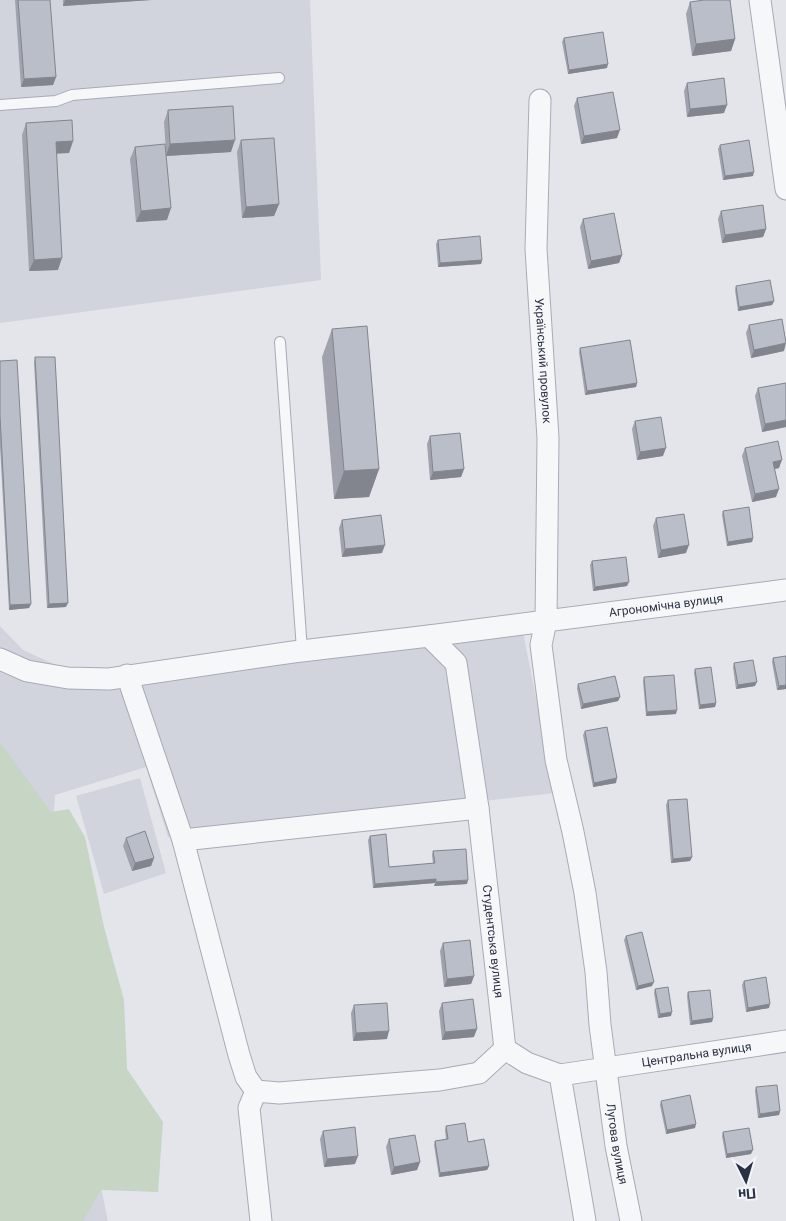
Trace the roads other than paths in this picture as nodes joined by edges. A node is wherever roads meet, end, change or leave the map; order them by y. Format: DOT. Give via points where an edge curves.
graph roads {
  1 [pos="760,0"];
  2 [pos="279,78"];
  3 [pos="540,100"];
  4 [pos="0,105"];
  5 [pos="786,190"];
  6 [pos="280,342"];
  7 [pos="786,590"];
  8 [pos="546,621"];
  9 [pos="429,636"];
  10 [pos="302,650"];
  11 [pos="0,659"];
  12 [pos="127,675"];
  13 [pos="478,808"];
  14 [pos="183,840"];
  15 [pos="786,1041"];
  16 [pos="505,1049"];
  17 [pos="606,1067"];
  18 [pos="560,1075"];
  19 [pos="256,1090"];
  20 [pos="261,1221"];
  21 [pos="585,1221"];
  22 [pos="631,1221"];
  1 -- 5 [label="street"];
  2 -- 4 [label="lane" via="72,95 56,101"];
  3 -- 8 [label="street, Український провулок" via="536,249 548,438"];
  6 -- 10 [label="lane"];
  7 -- 8 [label="street, Агрономічна вулиця"];
  8 -- 9 [label="street, Агрономічна вулиця"];
  8 -- 17 [label="street, Український провулок" via="540,645 556,760 585,894"];
  9 -- 10 [label="street, Агрономічна вулиця"];
  9 -- 13 [label="street, Студентська вулиця" via="456,663"];
  10 -- 12 [label="street, Агрономічна вулиця"];
  11 -- 12 [label="street, Агрономічна вулиця" via="27,671 68,678 108,679"];
  12 -- 14 [label="street"];
  13 -- 14 [label="street"];
  13 -- 16 [label="street, Студентська вулиця"];
  14 -- 19 [label="street" via="239,1055 246,1077"];
  15 -- 17 [label="street, Центральна вулиця"];
  16 -- 18 [label="street" via="527,1063"];
  16 -- 19 [label="street" via="479,1074 279,1093"];
  17 -- 18 [label="street, Центральна вулиця"];
  17 -- 22 [label="street, Лугова вулиця" via="616,1146"];
  18 -- 21 [label="street"];
  19 -- 20 [label="street" via="249,1108"];
}
